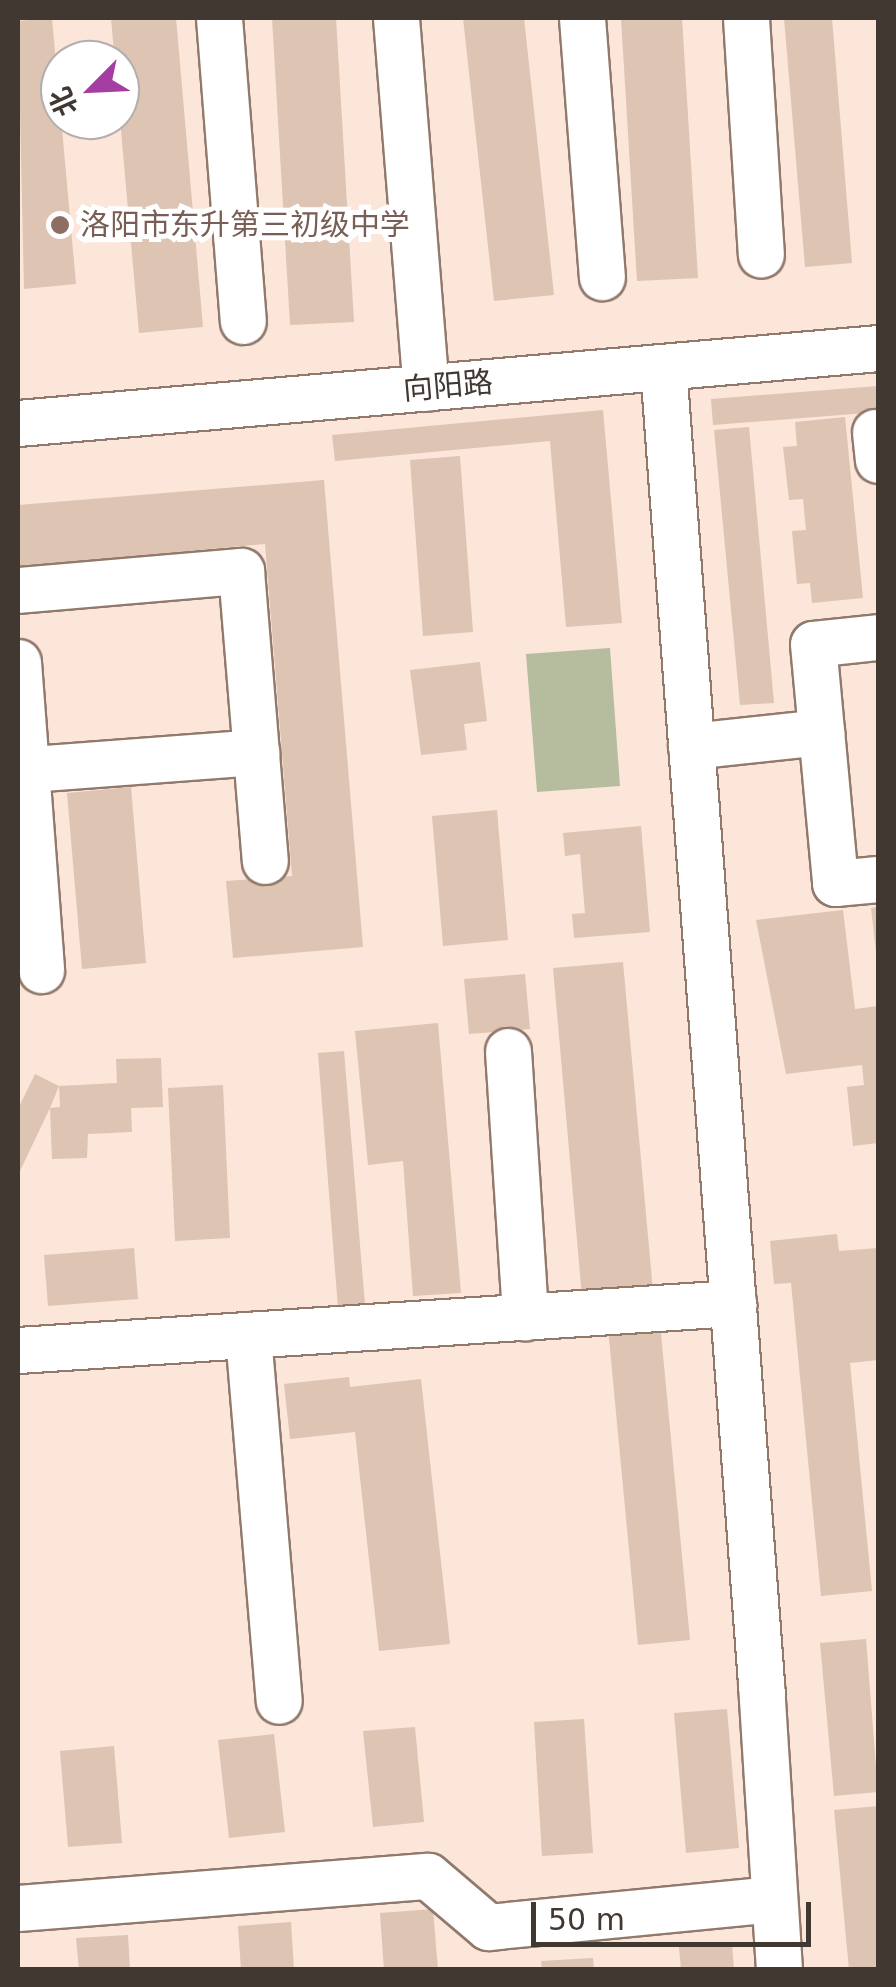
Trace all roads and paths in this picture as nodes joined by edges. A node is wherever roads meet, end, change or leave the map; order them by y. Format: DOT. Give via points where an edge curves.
graph roads {
  1 [pos="219,18"];
  2 [pos="396,18"];
  3 [pos="582,18"];
  4 [pos="746,18"];
  5 [pos="761,254"];
  6 [pos="602,277"];
  7 [pos="243,321"];
  8 [pos="878,348"];
  9 [pos="663,367"];
  10 [pos="426,388"];
  11 [pos="18,423"];
  12 [pos="18,590"];
  13 [pos="878,637"];
  14 [pos="18,662"];
  15 [pos="821,732"];
  16 [pos="691,746"];
  17 [pos="256,752"];
  18 [pos="21,770"];
  19 [pos="265,860"];
  20 [pos="878,879"];
  21 [pos="40,970"];
  22 [pos="508,1051"];
  23 [pos="733,1303"];
  24 [pos="525,1317"];
  25 [pos="248,1335"];
  26 [pos="18,1350"];
  27 [pos="279,1701"];
  28 [pos="774,1899"];
  29 [pos="18,1908"];
  30 [pos="778,1970"];
  1 -- 7 [label="street"];
  2 -- 10 [label="street"];
  3 -- 6 [label="street"];
  4 -- 5 [label="street"];
  8 -- 9 [label="street, 向阳路"];
  9 -- 10 [label="street, 向阳路"];
  9 -- 16 [label="street"];
  10 -- 11 [label="street, 向阳路"];
  12 -- 17 [label="street" via="241,571"];
  13 -- 15 [label="street" via="812,644"];
  14 -- 18 [label="street"];
  15 -- 16 [label="street"];
  15 -- 20 [label="street" via="835,883"];
  16 -- 23 [label="street"];
  17 -- 18 [label="street"];
  17 -- 19 [label="street"];
  18 -- 21 [label="street"];
  22 -- 24 [label="street"];
  23 -- 24 [label="street"];
  23 -- 28 [label="street"];
  24 -- 25 [label="street"];
  25 -- 26 [label="street"];
  25 -- 27 [label="street"];
  28 -- 29 [label="street" via="488,1927 428,1876"];
  28 -- 30 [label="street"];
}
